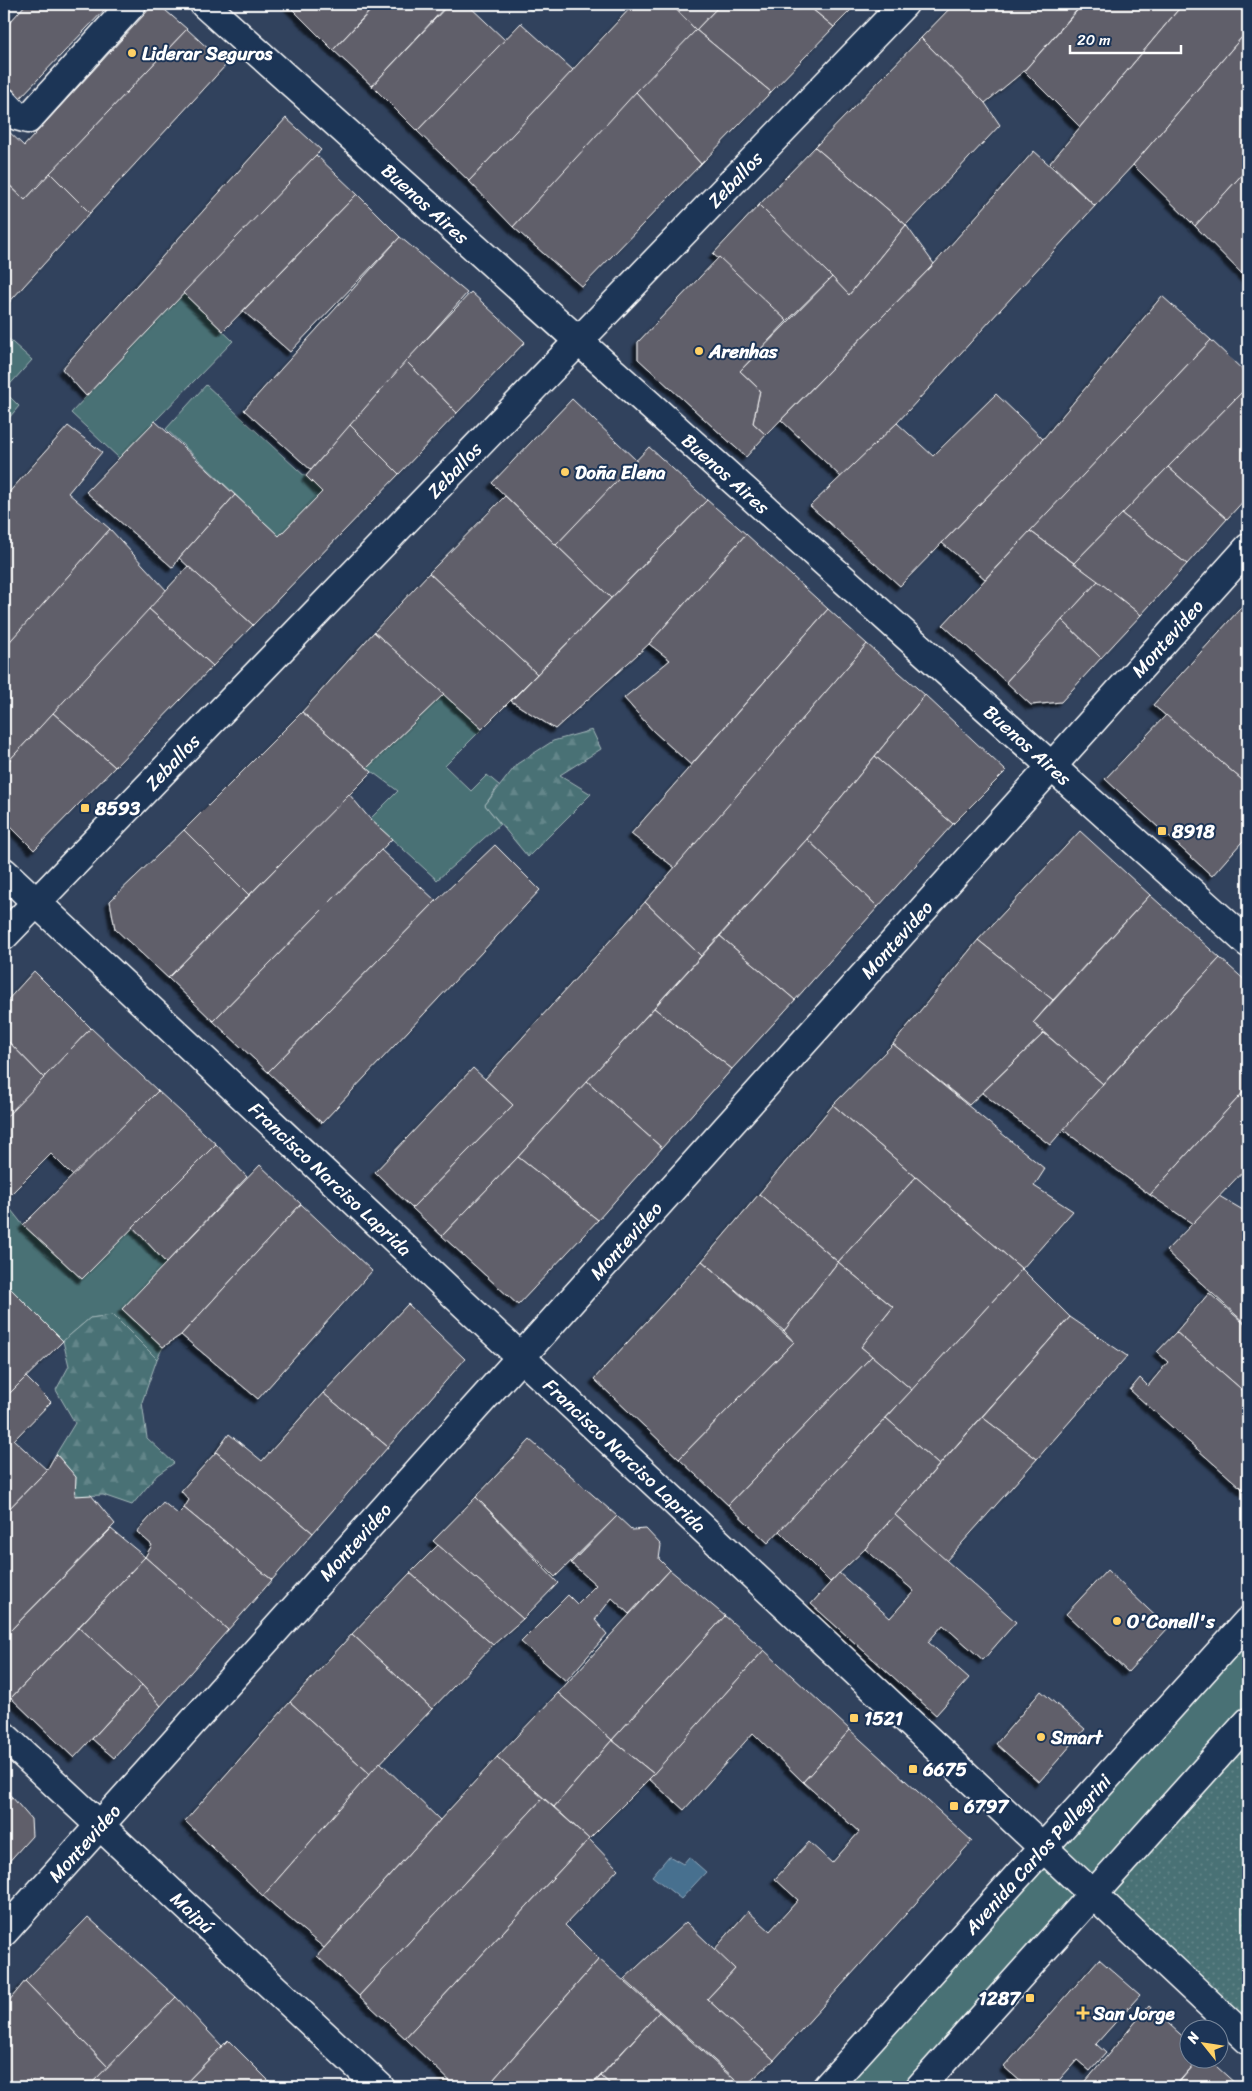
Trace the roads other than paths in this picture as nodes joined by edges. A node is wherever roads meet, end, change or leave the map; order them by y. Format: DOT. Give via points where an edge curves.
graph roads {
  1 [pos="132,4"];
  2 [pos="204,4"];
  3 [pos="904,4"];
  4 [pos="4,102"];
  5 [pos="579,340"];
  6 [pos="1248,548"];
  7 [pos="1051,766"];
  8 [pos="4,872"];
  9 [pos="36,902"];
  10 [pos="4,936"];
  11 [pos="1248,943"];
  12 [pos="520,1358"];
  13 [pos="1248,1622"];
  14 [pos="1248,1722"];
  15 [pos="4,1736"];
  16 [pos="100,1826"];
  17 [pos="1043,1848"];
  18 [pos="1093,1895"];
  19 [pos="4,1932"];
  20 [pos="1248,2040"];
  21 [pos="380,2087"];
  22 [pos="827,2087"];
  23 [pos="920,2087"];
  1 -- 4 [label="street" via="28,119 17,116"];
  2 -- 5 [label="street, Buenos Aires"];
  3 -- 5 [label="street, Zeballos"];
  5 -- 7 [label="street, Buenos Aires"];
  5 -- 9 [label="street, Zeballos"];
  6 -- 7 [label="street, Montevideo"];
  7 -- 11 [label="street, Buenos Aires"];
  7 -- 12 [label="street, Montevideo"];
  8 -- 9 [label="street, Francisco Narciso Laprida"];
  9 -- 10 [label="street, Zeballos"];
  9 -- 12 [label="street, Francisco Narciso Laprida"];
  12 -- 16 [label="street, Montevideo"];
  12 -- 17 [label="street, Francisco Narciso Laprida"];
  13 -- 17 [label="street, Avenida Carlos Pellegrini"];
  14 -- 18 [label="street"];
  15 -- 16 [label="street, Maipú"];
  16 -- 19 [label="street, Montevideo"];
  16 -- 21 [label="street, Maipú"];
  17 -- 18 [label="street, Francisco Narciso Laprida"];
  17 -- 22 [label="street, Avenida Carlos Pellegrini"];
  18 -- 20 [label="street, Francisco Narciso Laprida"];
  18 -- 23 [label="street"];
}
